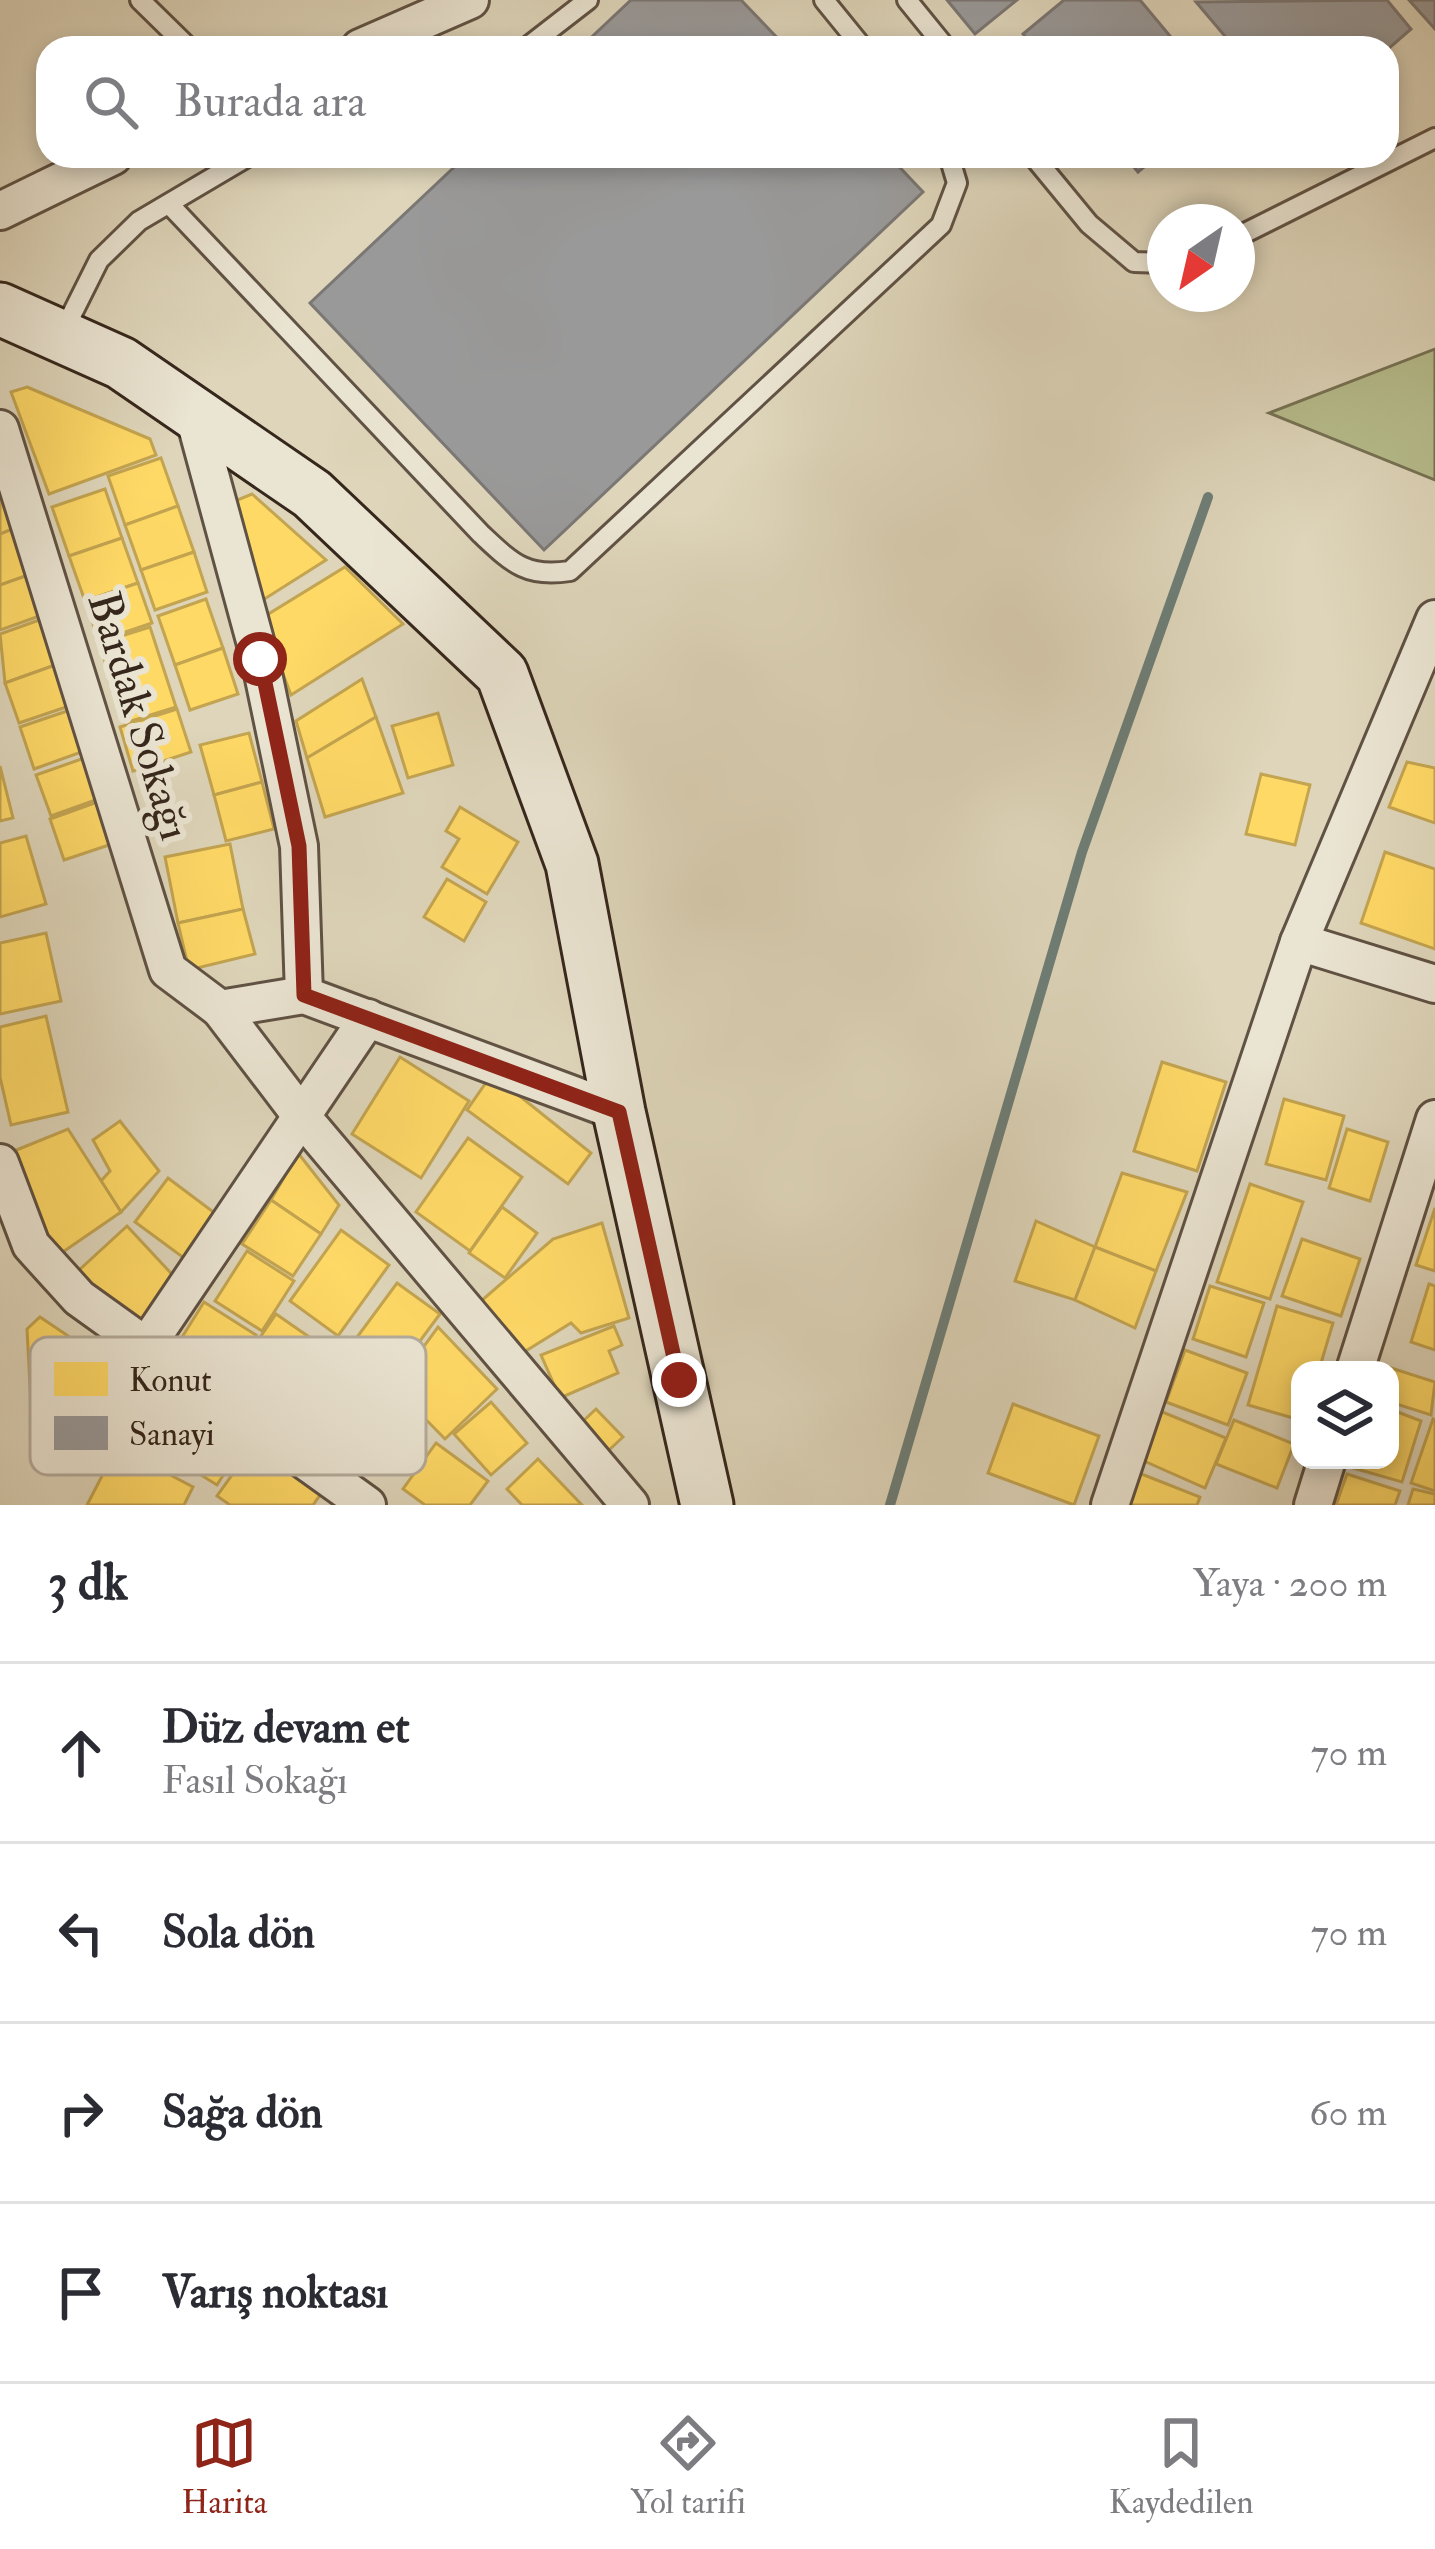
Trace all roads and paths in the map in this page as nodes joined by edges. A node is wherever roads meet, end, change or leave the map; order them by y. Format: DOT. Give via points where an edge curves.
graph roads {
  1 [pos="140,0"];
  2 [pos="470,0"];
  3 [pos="588,0"];
  4 [pos="824,0"];
  5 [pos="907,0"];
  6 [pos="177,36"];
  7 [pos="388,36"];
  8 [pos="542,36"];
  9 [pos="853,36"];
  10 [pos="936,36"];
  11 [pos="1435,138"];
  12 [pos="1399,156"];
  13 [pos="88,168"];
  14 [pos="229,168"];
  15 [pos="953,168"];
  16 [pos="1043,168"];
  17 [pos="1375,168"];
  18 [pos="169,204"];
  19 [pos="0,211"];
  20 [pos="1255,228"];
  21 [pos="1147,262"];
  22 [pos="0,309"];
  23 [pos="61,336"];
  24 [pos="193,412"];
  25 [pos="0,429"];
  26 [pos="1435,620"];
  27 [pos="1299,942"];
  28 [pos="1435,984"];
  29 [pos="304,995"];
  30 [pos="220,1009"];
  31 [pos="368,1018"];
  32 [pos="619,1112"];
  33 [pos="303,1118"];
  34 [pos="1435,1118"];
  35 [pos="0,1163"];
  36 [pos="130,1337"];
  37 [pos="153,1337"];
  38 [pos="1358,1361"];
  39 [pos="1324,1469"];
  40 [pos="325,1475"];
  41 [pos="367,1505"];
  42 [pos="630,1505"];
  43 [pos="707,1505"];
  44 [pos="1110,1505"];
  45 [pos="1312,1505"];
  1 -- 6 [label="lane"];
  2 -- 7 [label="street"];
  3 -- 8 [label="lane"];
  4 -- 9 [label="lane"];
  5 -- 10 [label="lane"];
  11 -- 12 [label="lane"];
  13 -- 19 [label="street"];
  14 -- 18 [label="lane"];
  15 -- 18 [label="lane" via="957,183 941,225 570,571 543,575 522,572 481,534"];
  16 -- 21 [label="lane" via="1089,224 1134,262"];
  17 -- 20 [label="lane"];
  18 -- 23 [label="lane" via="99,260"];
  22 -- 23 [label="main road"];
  23 -- 24 [label="main road" via="121,363"];
  24 -- 29 [label="street" via="260,659 299,846"];
  24 -- 32 [label="main road" via="312,494 502,674 572,864"];
  25 -- 30 [label="street, Bardak Sokağı" via="168,970"];
  26 -- 27 [label="street"];
  27 -- 28 [label="street"];
  27 -- 44 [label="street"];
  29 -- 30 [label="street"];
  29 -- 31 [label="street"];
  30 -- 33 [label="street, Bardak Sokağı"];
  31 -- 32 [label="street"];
  31 -- 33 [label="street"];
  32 -- 43 [label="main road"];
  33 -- 37 [label="street"];
  33 -- 42 [label="street, Bardak Sokağı"];
  34 -- 38 [label="street"];
  35 -- 36 [label="street" via="31,1244 79,1298"];
  39 -- 45 [label="street"];
  40 -- 41 [label="street"];
}
